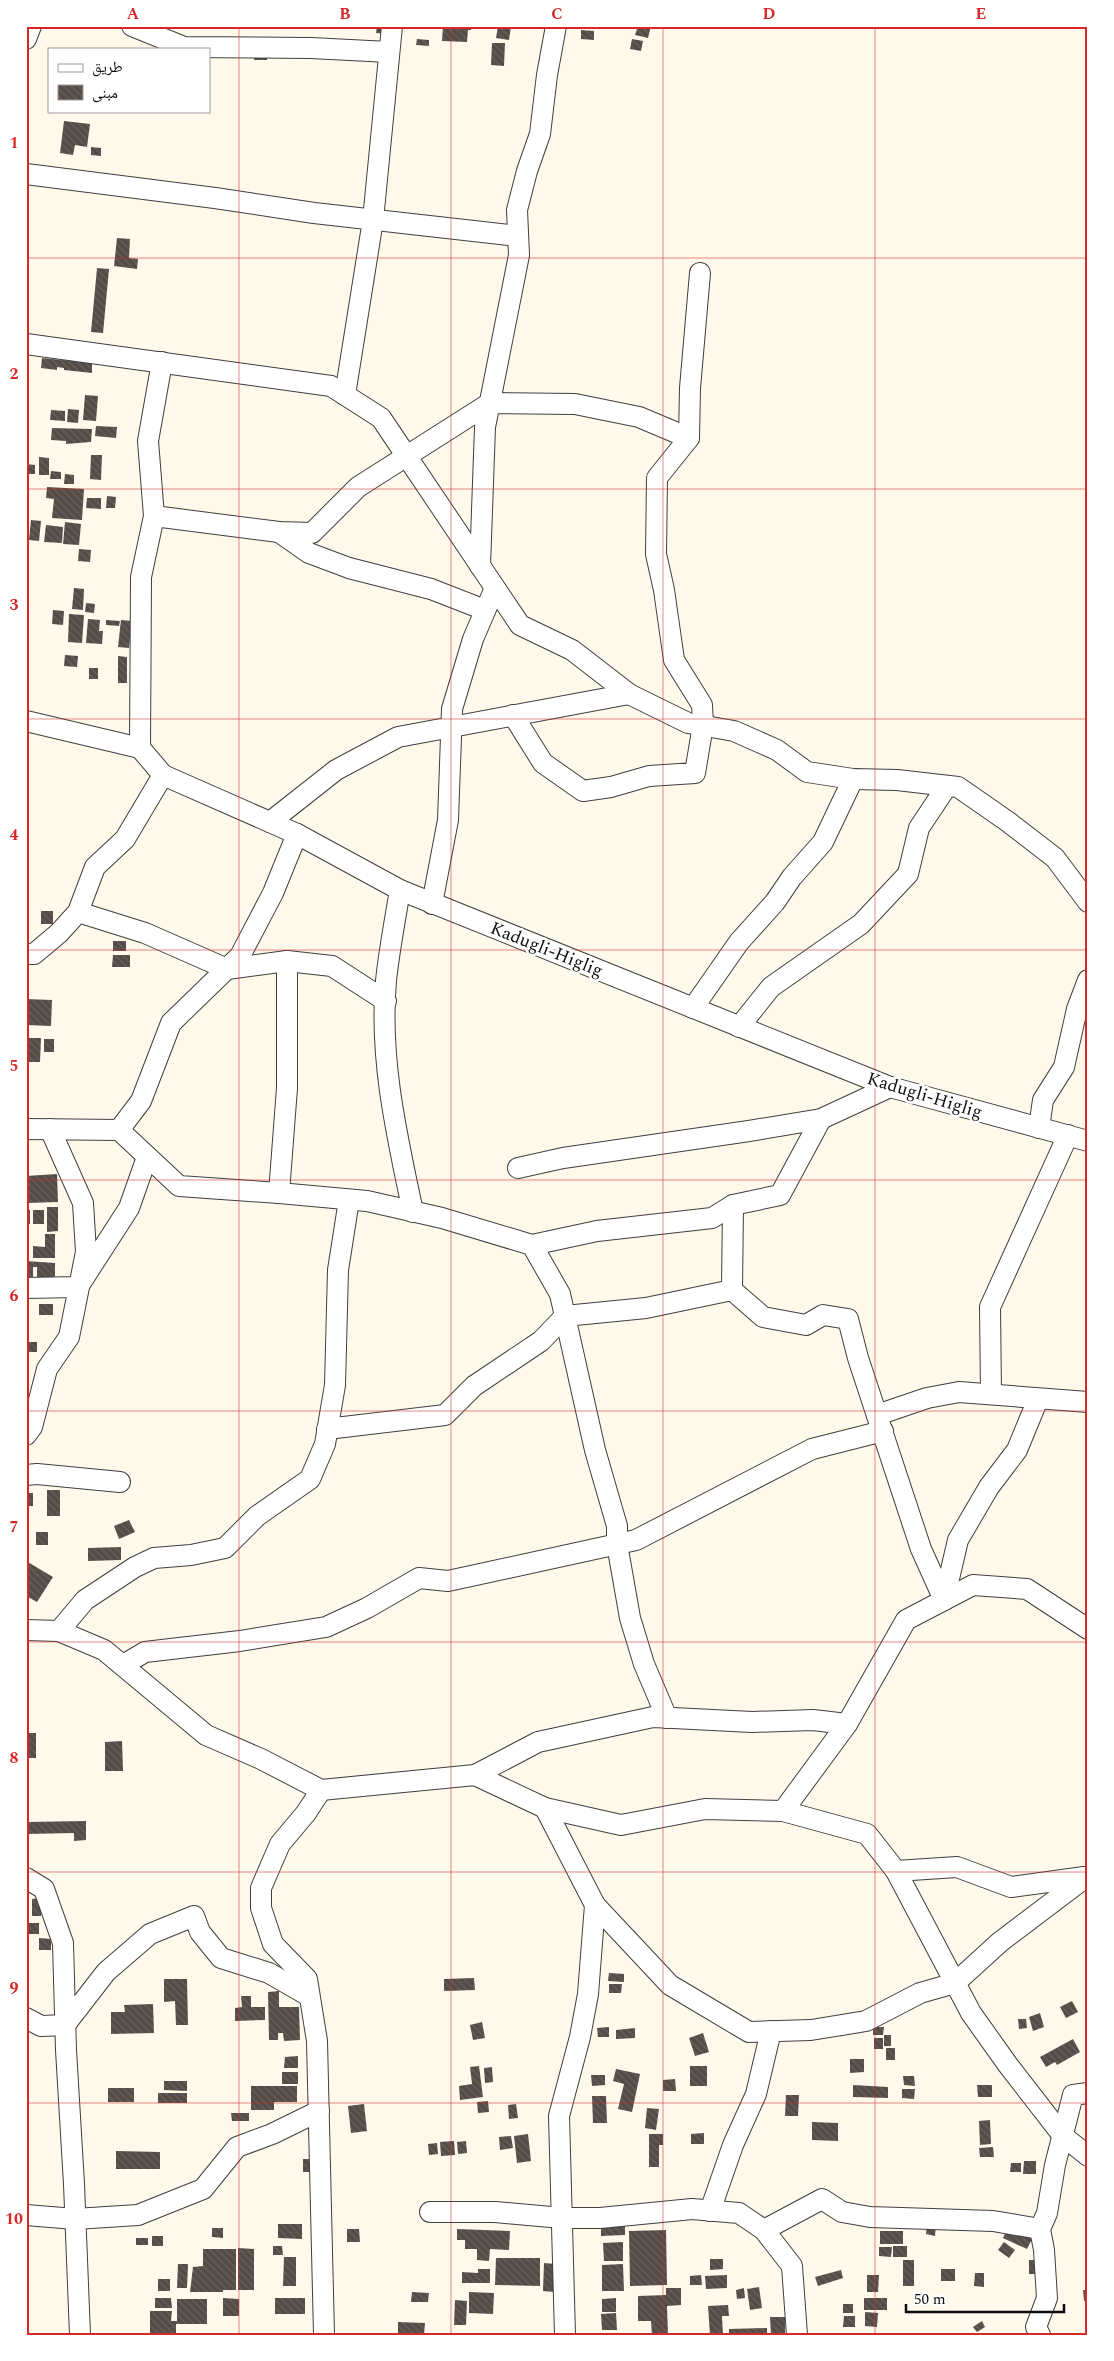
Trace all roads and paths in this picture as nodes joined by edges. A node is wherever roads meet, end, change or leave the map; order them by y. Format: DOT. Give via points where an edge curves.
graph roads {
  1 [pos="31,26"];
  2 [pos="132,26"];
  3 [pos="392,26"];
  4 [pos="556,26"];
  5 [pos="26,39"];
  6 [pos="390,52"];
  7 [pos="26,174"];
  8 [pos="373,220"];
  9 [pos="518,236"];
  10 [pos="700,273"];
  11 [pos="26,344"];
  12 [pos="162,362"];
  13 [pos="345,395"];
  14 [pos="490,403"];
  15 [pos="689,438"];
  16 [pos="407,456"];
  17 [pos="154,516"];
  18 [pos="279,532"];
  19 [pos="480,566"];
  20 [pos="495,588"];
  21 [pos="485,610"];
  22 [pos="629,694"];
  23 [pos="513,714"];
  24 [pos="26,721"];
  25 [pos="703,726"];
  26 [pos="452,728"];
  27 [pos="140,748"];
  28 [pos="163,774"];
  29 [pos="853,779"];
  30 [pos="947,786"];
  31 [pos="270,822"];
  32 [pos="297,834"];
  33 [pos="400,890"];
  34 [pos="1088,902"];
  35 [pos="432,904"];
  36 [pos="78,912"];
  37 [pos="26,954"];
  38 [pos="287,961"];
  39 [pos="227,969"];
  40 [pos="1088,980"];
  41 [pos="386,1001"];
  42 [pos="693,1008"];
  43 [pos="739,1027"];
  44 [pos="890,1087"];
  45 [pos="821,1119"];
  46 [pos="1039,1128"];
  47 [pos="26,1129"];
  48 [pos="50,1129"];
  49 [pos="119,1130"];
  50 [pos="1068,1135"];
  51 [pos="1088,1141"];
  52 [pos="147,1158"];
  53 [pos="518,1168"];
  54 [pos="280,1192"];
  55 [pos="349,1200"];
  56 [pos="733,1205"];
  57 [pos="413,1212"];
  58 [pos="532,1245"];
  59 [pos="78,1287"];
  60 [pos="26,1288"];
  61 [pos="732,1290"];
  62 [pos="565,1316"];
  63 [pos="991,1394"];
  64 [pos="1038,1399"];
  65 [pos="1088,1402"];
  66 [pos="880,1423"];
  67 [pos="327,1429"];
  68 [pos="26,1435"];
  69 [pos="26,1475"];
  70 [pos="120,1482"];
  71 [pos="616,1544"];
  72 [pos="944,1600"];
  73 [pos="1088,1629"];
  74 [pos="26,1630"];
  75 [pos="59,1632"];
  76 [pos="123,1665"];
  77 [pos="668,1718"];
  78 [pos="847,1724"];
  79 [pos="475,1775"];
  80 [pos="321,1790"];
  81 [pos="545,1808"];
  82 [pos="784,1811"];
  83 [pos="896,1871"];
  84 [pos="1087,1877"];
  85 [pos="26,1878"];
  86 [pos="595,1905"];
  87 [pos="955,1983"];
  88 [pos="310,1996"];
  89 [pos="26,2018"];
  90 [pos="65,2025"];
  91 [pos="771,2031"];
  92 [pos="1088,2093"];
  93 [pos="319,2111"];
  94 [pos="1063,2136"];
  95 [pos="1088,2156"];
  96 [pos="710,2210"];
  97 [pos="430,2212"];
  98 [pos="26,2215"];
  99 [pos="562,2218"];
  100 [pos="75,2219"];
  101 [pos="1040,2229"];
  102 [pos="764,2230"];
  103 [pos="80,2335"];
  104 [pos="324,2335"];
  105 [pos="565,2335"];
  106 [pos="797,2335"];
  107 [pos="1040,2335"];
  1 -- 5 [label="street"];
  2 -- 6 [label="street" via="184,47"];
  3 -- 6 [label="street"];
  4 -- 9 [label="street" via="540,134 517,210"];
  6 -- 8 [label="street"];
  7 -- 8 [label="street"];
  8 -- 9 [label="street"];
  8 -- 13 [label="street"];
  9 -- 14 [label="street" via="519,255"];
  10 -- 15 [label="street"];
  11 -- 12 [label="street"];
  12 -- 13 [label="street" via="331,386"];
  12 -- 17 [label="street" via="148,441"];
  13 -- 16 [label="street" via="381,418"];
  14 -- 15 [label="street" via="575,404 639,417"];
  14 -- 16 [label="street"];
  14 -- 19 [label="street" via="485,426"];
  15 -- 25 [label="street" via="658,478 656,554 674,660 702,705"];
  16 -- 18 [label="street" via="358,487 312,533"];
  16 -- 19 [label="street"];
  17 -- 18 [label="street"];
  17 -- 27 [label="street" via="141,577"];
  18 -- 21 [label="street" via="308,553 349,568 431,589"];
  19 -- 20 [label="street"];
  20 -- 21 [label="street"];
  20 -- 22 [label="street" via="520,625 572,650"];
  21 -- 26 [label="street" via="452,709"];
  22 -- 23 [label="street"];
  22 -- 25 [label="street" via="688,723"];
  23 -- 25 [label="street" via="544,763 583,791 649,776 695,773"];
  23 -- 26 [label="street"];
  24 -- 27 [label="street"];
  25 -- 29 [label="street" via="734,730 777,750 808,772"];
  26 -- 31 [label="street" via="398,737 336,770"];
  26 -- 35 [label="street" via="448,820"];
  27 -- 28 [label="street, Kadugli-Higlig"];
  28 -- 31 [label="street, Kadugli-Higlig"];
  28 -- 36 [label="street" via="125,839 95,867"];
  29 -- 30 [label="street"];
  29 -- 42 [label="street" via="823,842 739,942"];
  30 -- 34 [label="street" via="958,787 1055,858"];
  30 -- 43 [label="street" via="919,828 908,874 861,924 771,987"];
  31 -- 32 [label="street, Kadugli-Higlig"];
  32 -- 33 [label="street, Kadugli-Higlig"];
  32 -- 39 [label="street" via="273,893 240,956"];
  33 -- 35 [label="street, Kadugli-Higlig"];
  33 -- 41 [label="street"];
  35 -- 42 [label="street, Kadugli-Higlig"];
  36 -- 37 [label="street" via="34,954"];
  36 -- 39 [label="street" via="145,933"];
  38 -- 39 [label="street"];
  38 -- 41 [label="street" via="332,966"];
  38 -- 54 [label="street" via="287,1088"];
  39 -- 49 [label="street" via="171,1022 142,1101"];
  40 -- 46 [label="street" via="1077,1009 1064,1067 1043,1100"];
  41 -- 57 [label="street" via="387,1064 393,1113"];
  42 -- 43 [label="street, Kadugli-Higlig"];
  43 -- 44 [label="street, Kadugli-Higlig"];
  44 -- 45 [label="street"];
  44 -- 46 [label="street, Kadugli-Higlig"];
  45 -- 53 [label="street" via="563,1158"];
  45 -- 56 [label="street" via="780,1195"];
  46 -- 50 [label="street, Kadugli-Higlig"];
  47 -- 48 [label="street"];
  48 -- 49 [label="street"];
  48 -- 59 [label="street" via="83,1203 86,1252"];
  49 -- 52 [label="street"];
  50 -- 51 [label="street, Kadugli-Higlig"];
  50 -- 63 [label="street" via="990,1307"];
  52 -- 54 [label="street" via="180,1186"];
  52 -- 59 [label="street" via="129,1208"];
  54 -- 55 [label="street"];
  55 -- 57 [label="street"];
  55 -- 67 [label="street" via="338,1270 335,1385"];
  56 -- 58 [label="street" via="712,1218 597,1231"];
  56 -- 61 [label="street"];
  57 -- 58 [label="street"];
  58 -- 62 [label="street" via="560,1294"];
  59 -- 60 [label="street"];
  59 -- 68 [label="street" via="69,1337 47,1369 32,1427"];
  61 -- 62 [label="street" via="646,1308"];
  61 -- 66 [label="street" via="763,1316 806,1325 823,1316 848,1319"];
  62 -- 67 [label="street" via="541,1340 474,1386 445,1415"];
  62 -- 71 [label="street" via="593,1441 617,1526"];
  63 -- 64 [label="street"];
  63 -- 66 [label="street" via="959,1392 926,1398"];
  64 -- 65 [label="street"];
  64 -- 72 [label="street" via="1018,1450 989,1487 958,1540"];
  66 -- 71 [label="street" via="812,1449 636,1540"];
  66 -- 72 [label="street" via="921,1549"];
  67 -- 75 [label="street" via="325,1444 310,1479 257,1516 226,1548 154,1558 135,1567 85,1600"];
  69 -- 70 [label="street"];
  71 -- 76 [label="street" via="448,1581 418,1578 367,1608 326,1627 144,1652"];
  71 -- 77 [label="street" via="630,1618 644,1664"];
  72 -- 73 [label="street" via="974,1585 1027,1589"];
  72 -- 78 [label="street" via="906,1620"];
  74 -- 75 [label="street"];
  75 -- 76 [label="street" via="104,1650"];
  76 -- 80 [label="street" via="206,1735 261,1758"];
  77 -- 78 [label="street" via="752,1722 813,1720"];
  77 -- 79 [label="street" via="653,1717 538,1742"];
  78 -- 82 [label="street"];
  79 -- 80 [label="street"];
  79 -- 81 [label="street"];
  80 -- 88 [label="street" via="280,1844 262,1888 261,1908 273,1944 307,1979"];
  81 -- 82 [label="street" via="621,1825 706,1809"];
  81 -- 86 [label="street"];
  82 -- 83 [label="street" via="867,1834"];
  83 -- 84 [label="street" via="957,1867 1011,1887"];
  83 -- 87 [label="street"];
  84 -- 87 [label="street" via="1000,1942"];
  85 -- 90 [label="street" via="44,1889 63,1943"];
  86 -- 91 [label="street" via="670,1985 749,2032"];
  86 -- 99 [label="street" via="588,1994 559,2116"];
  87 -- 91 [label="street" via="920,1993 866,2021 811,2030"];
  87 -- 94 [label="street" via="997,2050"];
  88 -- 90 [label="street" via="269,1973 221,1958 200,1932 194,1916 150,1934 106,1972"];
  88 -- 93 [label="street" via="317,2041"];
  89 -- 90 [label="street" via="41,2026"];
  90 -- 100 [label="street"];
  91 -- 96 [label="street" via="756,2094 733,2145"];
  92 -- 94 [label="street" via="1072,2095"];
  93 -- 100 [label="street" via="237,2147 203,2189 138,2215"];
  93 -- 104 [label="street"];
  94 -- 95 [label="street"];
  94 -- 101 [label="street" via="1047,2213"];
  96 -- 99 [label="street"];
  96 -- 102 [label="street" via="739,2213"];
  97 -- 99 [label="street" via="495,2212"];
  98 -- 100 [label="street"];
  99 -- 105 [label="street"];
  100 -- 103 [label="street"];
  101 -- 102 [label="street" via="993,2221 870,2218 842,2212 822,2198"];
  101 -- 107 [label="street" via="1047,2298 1036,2327"];
  102 -- 106 [label="street" via="792,2266"];
}
